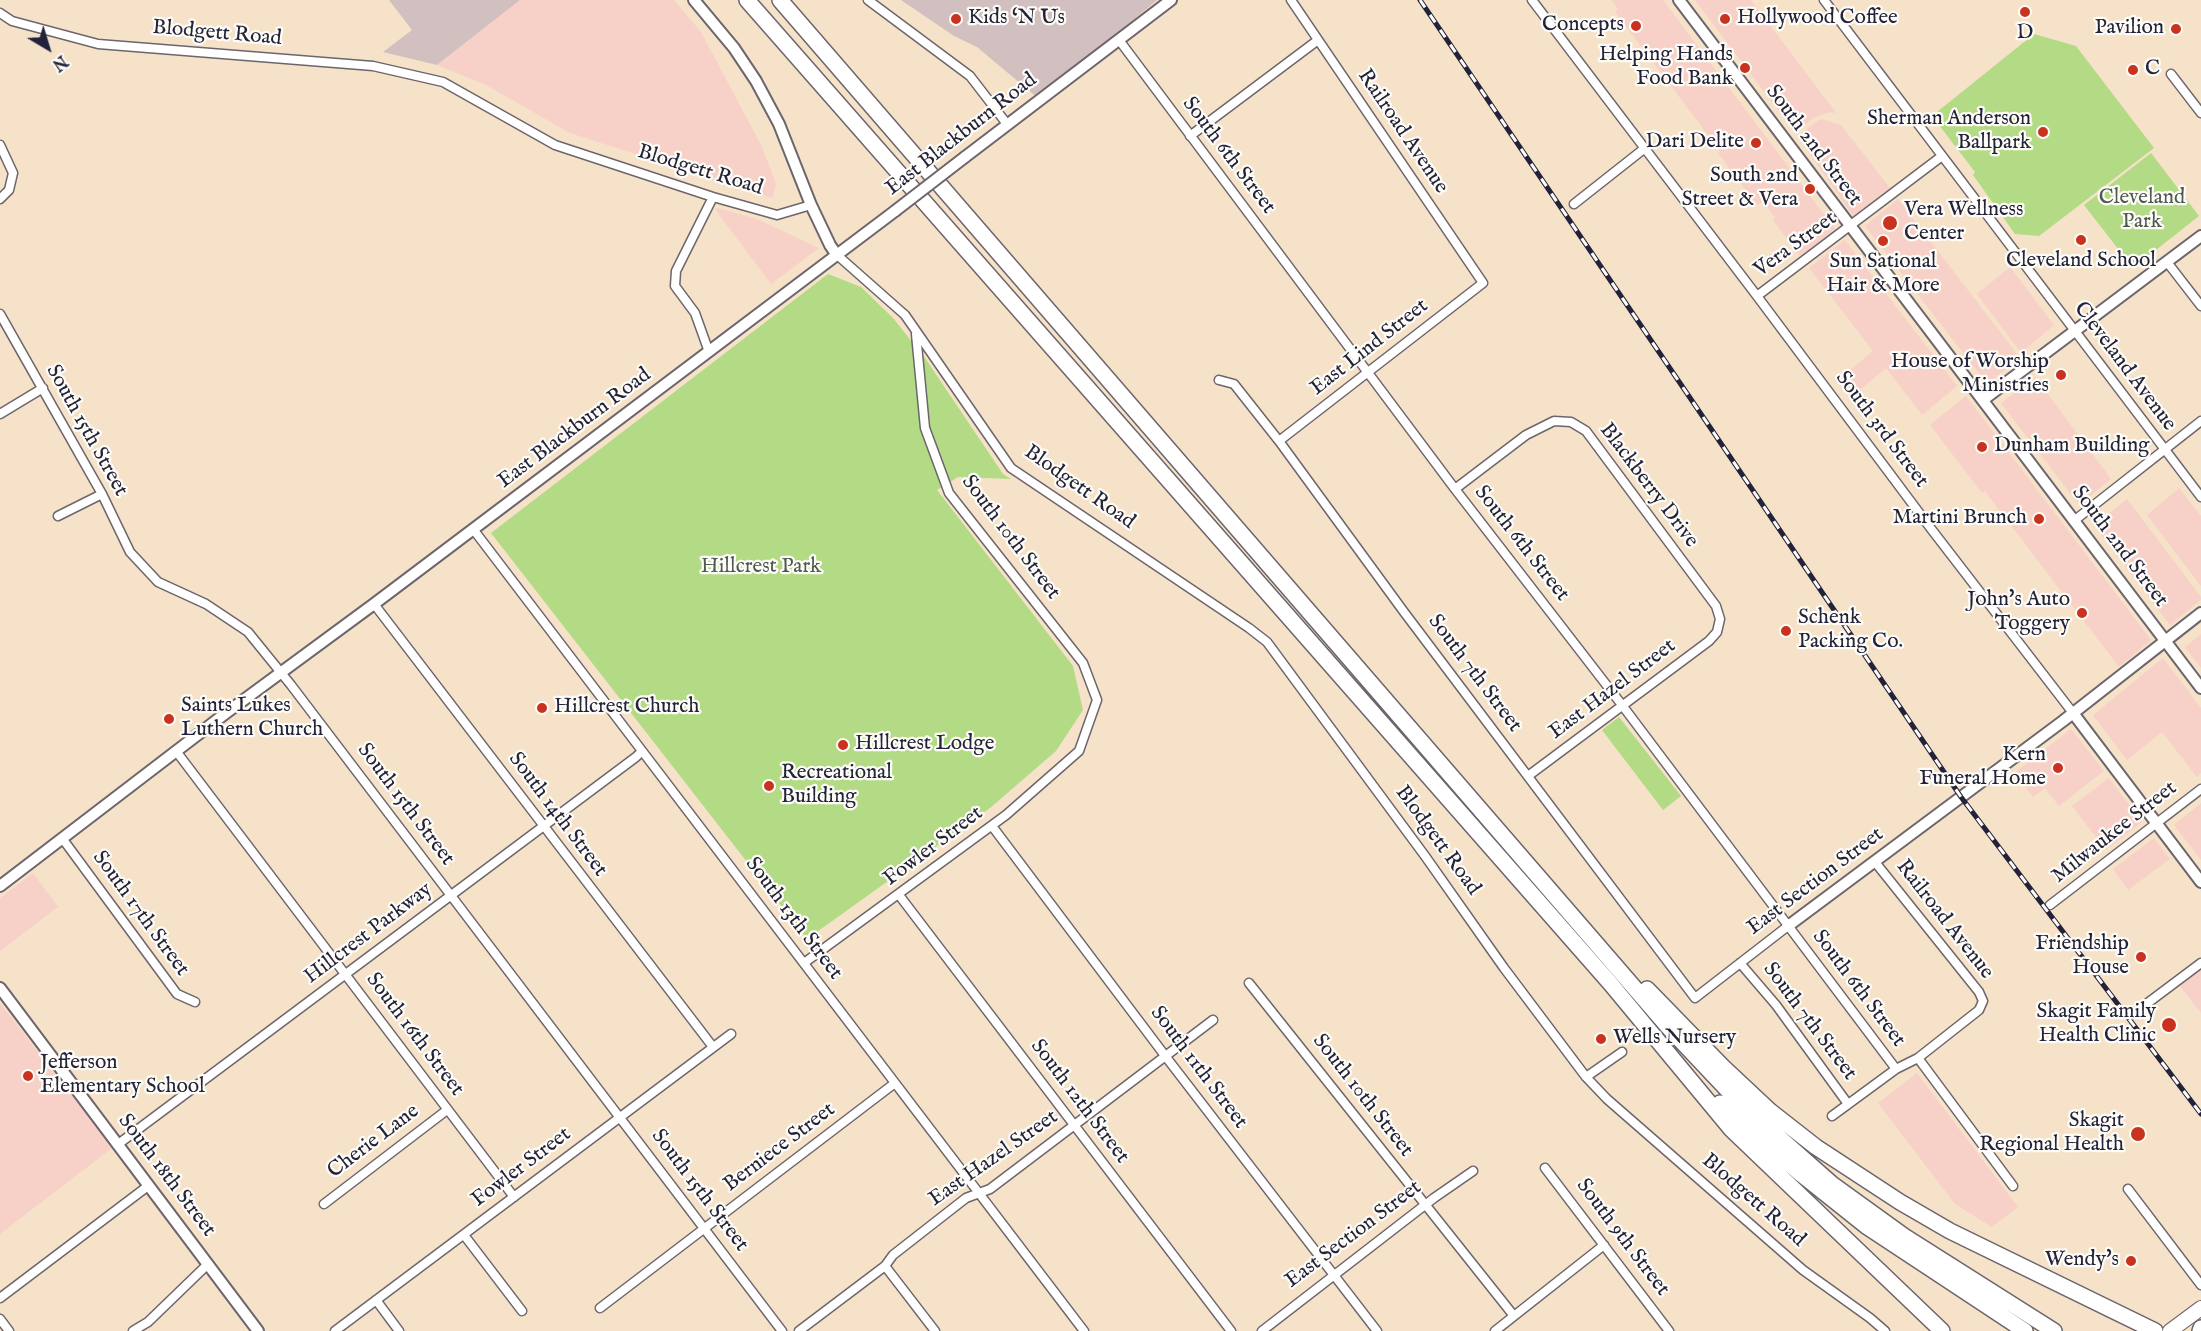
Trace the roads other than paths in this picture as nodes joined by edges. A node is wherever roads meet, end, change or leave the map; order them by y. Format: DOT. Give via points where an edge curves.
graph roads {
  1 [pos="694,0"];
  2 [pos="747,0"];
  3 [pos="780,0"];
  4 [pos="1172,0"];
  5 [pos="1291,0"];
  6 [pos="1532,0"];
  7 [pos="1678,0"];
  8 [pos="1824,0"];
  9 [pos="872,1"];
  10 [pos="0,13"];
  11 [pos="1119,40"];
  12 [pos="1318,40"];
  13 [pos="2171,74"];
  14 [pos="2201,113"];
  15 [pos="1007,124"];
  16 [pos="1190,136"];
  17 [pos="0,145"];
  18 [pos="1645,148"];
  19 [pos="1942,156"];
  20 [pos="713,197"];
  21 [pos="0,199"];
  22 [pos="1574,204"];
  23 [pos="811,205"];
  24 [pos="1850,227"];
  25 [pos="2201,236"];
  26 [pos="836,254"];
  27 [pos="2167,262"];
  28 [pos="1483,283"];
  29 [pos="1757,296"];
  30 [pos="2201,306"];
  31 [pos="0,314"];
  32 [pos="2075,330"];
  33 [pos="916,333"];
  34 [pos="709,352"];
  35 [pos="1369,373"];
  36 [pos="1219,380"];
  37 [pos="43,388"];
  38 [pos="1983,400"];
  39 [pos="0,414"];
  40 [pos="2201,421"];
  41 [pos="1279,441"];
  42 [pos="2164,450"];
  43 [pos="1455,489"];
  44 [pos="102,494"];
  45 [pos="2201,497"];
  46 [pos="58,516"];
  47 [pos="2075,520"];
  48 [pos="473,529"];
  49 [pos="374,604"];
  50 [pos="2201,613"];
  51 [pos="1717,632"];
  52 [pos="2166,641"];
  53 [pos="281,673"];
  54 [pos="2201,688"];
  55 [pos="1622,705"];
  56 [pos="2073,712"];
  57 [pos="176,751"];
  58 [pos="642,751"];
  59 [pos="1079,751"];
  60 [pos="1528,776"];
  61 [pos="2201,789"];
  62 [pos="2157,822"];
  63 [pos="543,826"];
  64 [pos="992,826"];
  65 [pos="62,838"];
  66 [pos="1875,862"];
  67 [pos="1538,877"];
  68 [pos="2201,882"];
  69 [pos="0,886"];
  70 [pos="899,895"];
  71 [pos="451,896"];
  72 [pos="2050,905"];
  73 [pos="1788,926"];
  74 [pos="804,963"];
  75 [pos="1740,963"];
  76 [pos="2201,963"];
  77 [pos="345,974"];
  78 [pos="1250,983"];
  79 [pos="0,988"];
  80 [pos="1695,998"];
  81 [pos="195,1002"];
  82 [pos="2133,1014"];
  83 [pos="1213,1020"];
  84 [pos="731,1034"];
  85 [pos="713,1047"];
  86 [pos="1622,1052"];
  87 [pos="1166,1057"];
  88 [pos="1918,1058"];
  89 [pos="1678,1064"];
  90 [pos="1896,1069"];
  91 [pos="1586,1077"];
  92 [pos="895,1083"];
  93 [pos="1848,1104"];
  94 [pos="447,1110"];
  95 [pos="1832,1116"];
  96 [pos="620,1117"];
  97 [pos="1074,1125"];
  98 [pos="117,1145"];
  99 [pos="1545,1168"];
  100 [pos="1473,1172"];
  101 [pos="148,1186"];
  102 [pos="2013,1186"];
  103 [pos="2128,1189"];
  104 [pos="979,1194"];
  105 [pos="514,1197"];
  106 [pos="324,1204"];
  107 [pos="1425,1204"];
  108 [pos="705,1228"];
  109 [pos="464,1235"];
  110 [pos="1604,1245"];
  111 [pos="208,1264"];
  112 [pos="885,1266"];
  113 [pos="1334,1275"];
  114 [pos="2201,1284"];
  115 [pos="0,1298"];
  116 [pos="376,1300"];
  117 [pos="600,1308"];
  118 [pos="2201,1308"];
  119 [pos="522,1311"];
  120 [pos="1514,1316"];
  121 [pos="0,1319"];
  122 [pos="9,1331"];
  123 [pos="133,1331"];
  124 [pos="258,1331"];
  125 [pos="335,1331"];
  126 [pos="399,1331"];
  127 [pos="782,1331"];
  128 [pos="800,1331"];
  129 [pos="935,1331"];
  130 [pos="1084,1331"];
  131 [pos="1231,1331"];
  132 [pos="1262,1331"];
  133 [pos="1377,1331"];
  134 [pos="1495,1331"];
  135 [pos="1670,1331"];
  136 [pos="1886,1331"];
  137 [pos="1942,1331"];
  138 [pos="2025,1331"];
  139 [pos="2054,1331"];
  140 [pos="2155,1331"];
  141 [pos="2170,1331"];
  1 -- 23 [label="street" via="756,81 779,124"];
  2 -- 89 [label="highway"];
  3 -- 67 [label="highway"];
  4 -- 11 [label="street, East Blackburn Road"];
  5 -- 12 [label="street, Railroad Avenue"];
  6 -- 18 [label="street, South 3rd Street"];
  7 -- 24 [label="street, South 2nd Street"];
  8 -- 19 [label="street, Cleveland Avenue"];
  9 -- 15 [label="street" via="970,76"];
  10 -- 20 [label="street, Blodgett Road" via="12,21 98,44 373,66 443,82 555,145"];
  11 -- 15 [label="street, East Blackburn Road"];
  11 -- 16 [label="street, South 6th Street"];
  12 -- 16 [label="street"];
  12 -- 28 [label="street, Railroad Avenue"];
  13 -- 14 [label="street"];
  15 -- 26 [label="street, East Blackburn Road, bridge"];
  16 -- 35 [label="street, South 6th Street"];
  17 -- 21 [label="street" via="13,173 9,190"];
  18 -- 22 [label="street"];
  18 -- 29 [label="street, South 3rd Street"];
  19 -- 24 [label="street, Vera Street"];
  19 -- 32 [label="street, Cleveland Avenue"];
  20 -- 23 [label="street, Blodgett Road" via="777,215"];
  20 -- 34 [label="street" via="676,271 675,286 695,314"];
  23 -- 26 [label="street, Blodgett Road"];
  24 -- 29 [label="street, Vera Street"];
  24 -- 38 [label="street, South 2nd Street"];
  25 -- 27 [label="street"];
  26 -- 33 [label="street, Blodgett Road" via="905,315"];
  26 -- 34 [label="street, East Blackburn Road"];
  27 -- 30 [label="street"];
  27 -- 32 [label="street"];
  28 -- 35 [label="street, East Lind Street"];
  29 -- 56 [label="street, South 3rd Street"];
  31 -- 37 [label="street, South 15th Street"];
  32 -- 38 [label="street"];
  32 -- 42 [label="street, Cleveland Avenue"];
  33 -- 59 [label="street, South 10th Street" via="925,428 949,494 1083,663 1097,700"];
  33 -- 91 [label="street, Blodgett Road" via="1011,468 1267,642"];
  34 -- 48 [label="street, East Blackburn Road"];
  35 -- 41 [label="street, East Lind Street"];
  35 -- 43 [label="street, South 6th Street"];
  36 -- 41 [label="street, South 7th Street" via="1234,384"];
  37 -- 39 [label="street"];
  37 -- 44 [label="street, South 15th Street"];
  38 -- 47 [label="street, South 2nd Street"];
  40 -- 42 [label="street"];
  41 -- 60 [label="street, South 7th Street"];
  42 -- 45 [label="street, Cleveland Avenue"];
  42 -- 47 [label="street"];
  43 -- 51 [label="street, Blackberry Drive" via="1526,435 1554,421 1571,422 1586,431 1716,606 1720,619"];
  43 -- 55 [label="street, South 6th Street"];
  44 -- 46 [label="street"];
  44 -- 53 [label="street, South 15th Street" via="130,552 158,582 206,604 248,632"];
  47 -- 52 [label="street, South 2nd Street"];
  48 -- 49 [label="street, East Blackburn Road"];
  48 -- 58 [label="street, South 13th Street"];
  49 -- 53 [label="street, East Blackburn Road"];
  49 -- 63 [label="street, South 14th Street"];
  50 -- 52 [label="street, East Section Street"];
  51 -- 55 [label="street, East Hazel Street"];
  52 -- 54 [label="street, South 2nd Street"];
  52 -- 56 [label="street, East Section Street"];
  53 -- 57 [label="street, East Blackburn Road"];
  53 -- 71 [label="street, South 15th Street"];
  55 -- 60 [label="street, East Hazel Street"];
  55 -- 73 [label="street, South 6th Street"];
  56 -- 62 [label="street, South 3rd Street"];
  56 -- 66 [label="street, East Section Street"];
  57 -- 65 [label="street, East Blackburn Road"];
  57 -- 77 [label="street, South 16th Street"];
  58 -- 63 [label="street, Hillcrest Parkway"];
  58 -- 74 [label="street, South 13th Street"];
  59 -- 64 [label="street, Fowler Street"];
  60 -- 80 [label="street, South 7th Street"];
  61 -- 62 [label="street, Milwaukee Street"];
  62 -- 68 [label="street, South 3rd Street"];
  62 -- 72 [label="street, Milwaukee Street"];
  63 -- 71 [label="street, Hillcrest Parkway"];
  63 -- 85 [label="street, South 14th Street"];
  64 -- 70 [label="street, Fowler Street"];
  64 -- 87 [label="street, South 11th Street"];
  65 -- 69 [label="street, East Blackburn Road"];
  65 -- 81 [label="street, South 17th Street" via="177,994"];
  66 -- 73 [label="street, East Section Street"];
  66 -- 88 [label="street, Railroad Avenue" via="1983,1001 1979,1010"];
  67 -- 139 [label="highway" via="1707,1069 1832,1184 1904,1236"];
  67 -- 140 [label="highway" via="1723,1067 1816,1148 1950,1231"];
  70 -- 74 [label="street, Fowler Street"];
  70 -- 97 [label="street, South 12th Street"];
  71 -- 77 [label="street, Hillcrest Parkway"];
  71 -- 96 [label="street, South 15th Street"];
  73 -- 75 [label="street, East Section Street"];
  73 -- 90 [label="street, South 6th Street"];
  74 -- 92 [label="street, South 13th Street"];
  75 -- 80 [label="street, East Section Street"];
  75 -- 93 [label="street, South 7th Street" via="1776,1005"];
  76 -- 82 [label="street"];
  77 -- 94 [label="street, South 16th Street"];
  77 -- 98 [label="street, Hillcrest Parkway"];
  78 -- 107 [label="street, South 10th Street"];
  79 -- 98 [label="street, South 18th Street"];
  83 -- 87 [label="street, East Hazel Street"];
  84 -- 85 [label="street, Fowler Street"];
  85 -- 96 [label="street, Fowler Street"];
  86 -- 91 [label="street"];
  87 -- 97 [label="street, East Hazel Street"];
  87 -- 113 [label="street, South 11th Street"];
  88 -- 90 [label="street"];
  88 -- 102 [label="street, South 6th Street"];
  89 -- 137 [label="highway" via="1731,1129"];
  89 -- 138 [label="highway" via="1866,1227"];
  90 -- 93 [label="street"];
  91 -- 136 [label="street, Blodgett Road" via="1607,1100 1803,1270"];
  92 -- 104 [label="street, South 13th Street"];
  92 -- 108 [label="street, Berniece Street"];
  93 -- 95 [label="street"];
  94 -- 105 [label="street, South 16th Street"];
  94 -- 106 [label="street, Cherie Lane"];
  96 -- 105 [label="street, Fowler Street"];
  96 -- 108 [label="street, South 15th Street"];
  97 -- 104 [label="street, East Hazel Street"];
  97 -- 131 [label="street, South 12th Street"];
  98 -- 101 [label="street, South 18th Street"];
  99 -- 110 [label="street, South 9th Street"];
  100 -- 107 [label="street, East Section Street"];
  101 -- 111 [label="street, South 18th Street"];
  101 -- 115 [label="street"];
  103 -- 114 [label="street"];
  104 -- 112 [label="street, East Hazel Street" via="966,1198 893,1255"];
  104 -- 130 [label="street, South 13th Street"];
  105 -- 109 [label="street, Fowler Street"];
  107 -- 113 [label="street, East Section Street"];
  107 -- 120 [label="street, South 10th Street"];
  108 -- 117 [label="street, Berniece Street"];
  108 -- 127 [label="street, South 15th Street"];
  109 -- 116 [label="street, Fowler Street"];
  109 -- 119 [label="street"];
  110 -- 120 [label="street"];
  110 -- 135 [label="street, South 9th Street"];
  111 -- 123 [label="street" via="148,1322"];
  111 -- 124 [label="street, South 18th Street"];
  112 -- 128 [label="street, East Hazel Street"];
  112 -- 129 [label="street"];
  113 -- 132 [label="street, East Section Street"];
  113 -- 133 [label="street, South 11th Street"];
  116 -- 125 [label="street, Fowler Street"];
  116 -- 126 [label="street"];
  118 -- 141 [label="main road"];
  120 -- 134 [label="street"];
  121 -- 122 [label="street"];
}
